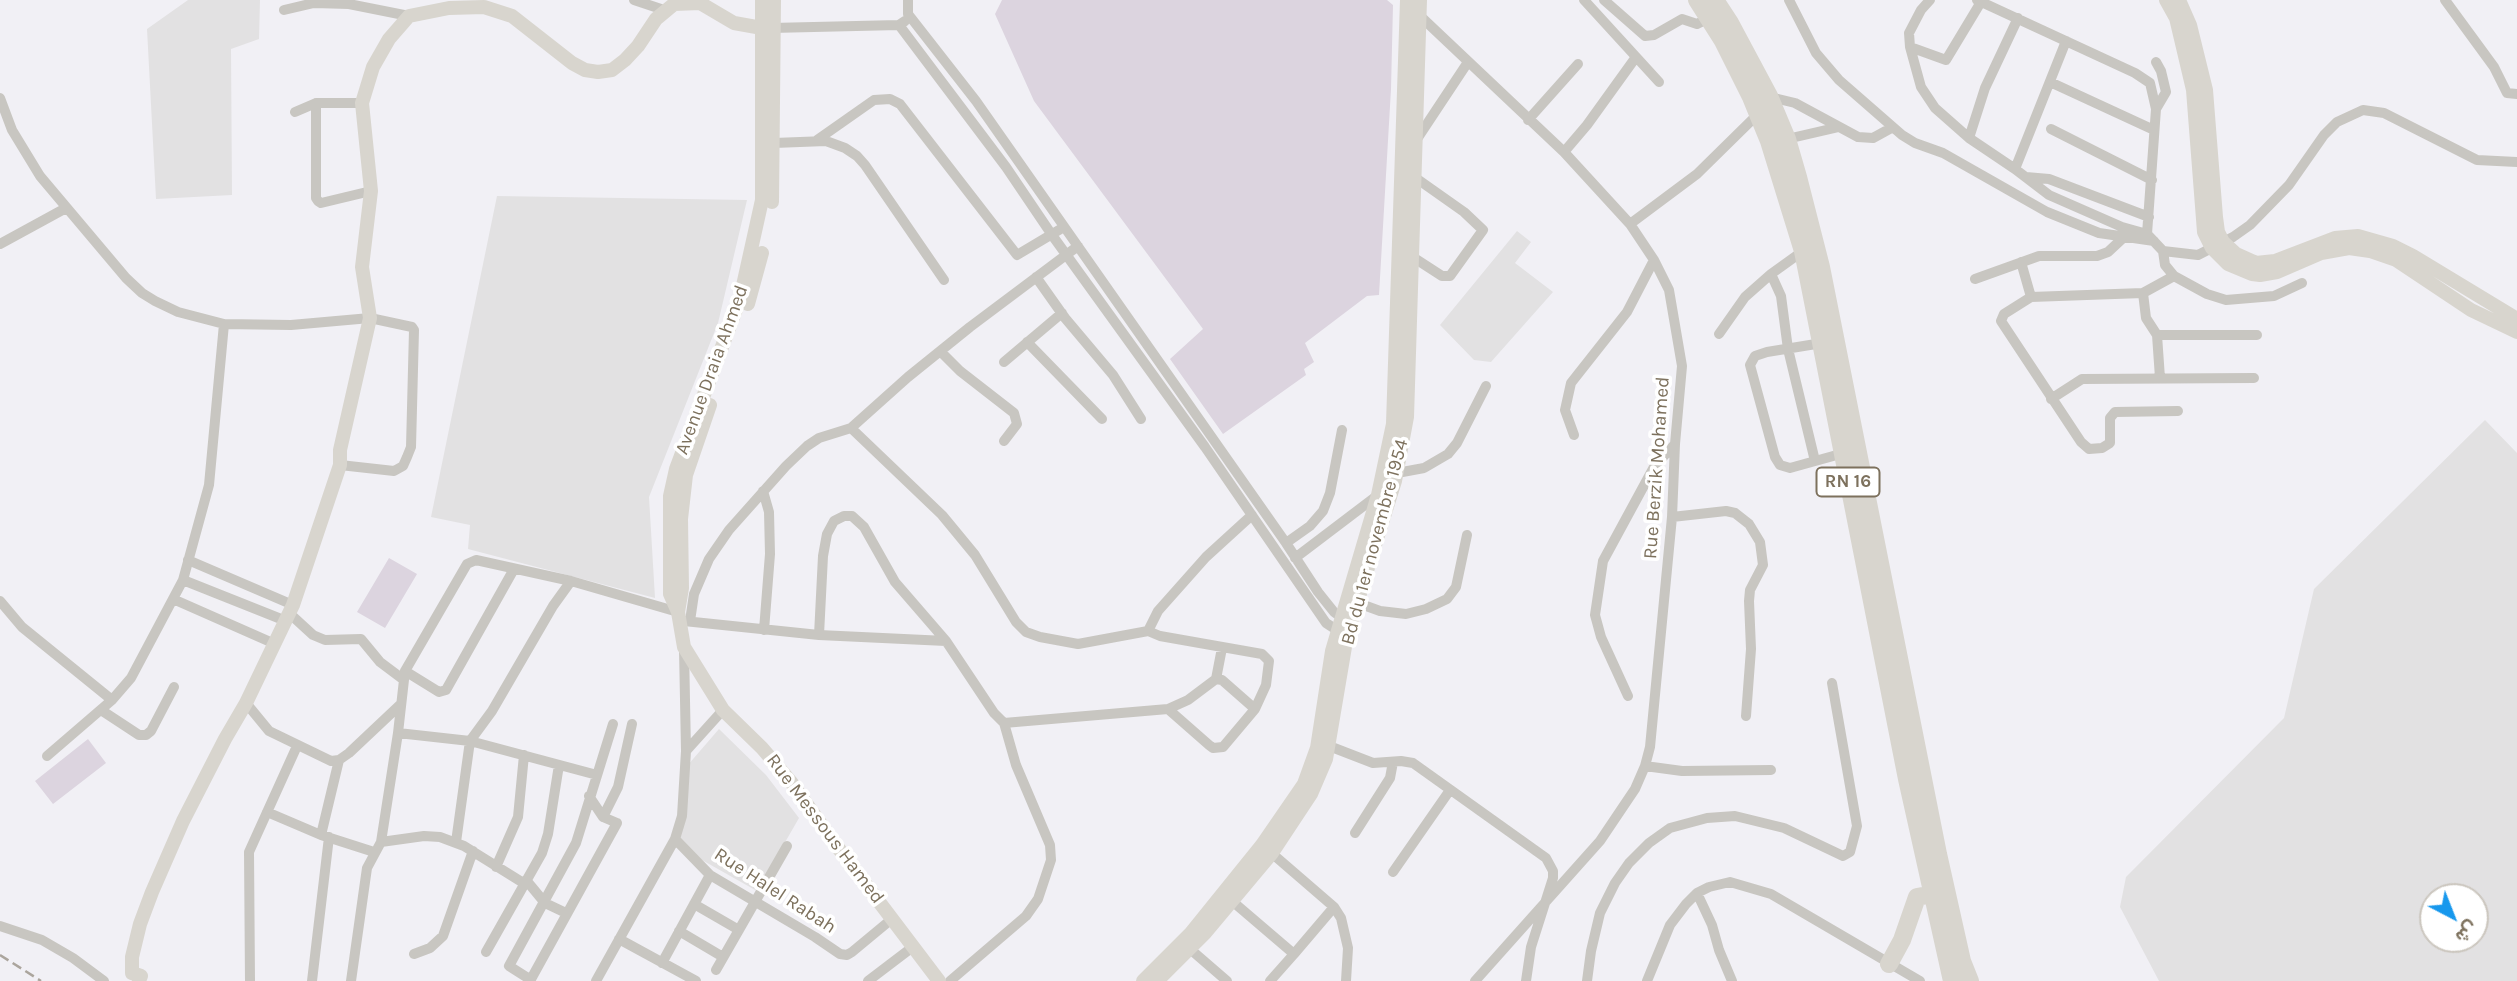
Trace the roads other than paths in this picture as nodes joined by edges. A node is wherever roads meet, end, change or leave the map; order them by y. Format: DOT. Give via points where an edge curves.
graph roads {
  1 [pos="762,0"];
  2 [pos="774,0"];
  3 [pos="908,0"];
  4 [pos="1407,0"];
  5 [pos="1420,0"];
  6 [pos="1604,0"];
  7 [pos="1697,0"];
  8 [pos="1715,0"];
  9 [pos="1789,0"];
  10 [pos="1930,0"];
  11 [pos="2166,0"];
  12 [pos="2179,0"];
  13 [pos="2445,0"];
  14 [pos="637,1"];
  15 [pos="700,1"];
  16 [pos="1979,1"];
  17 [pos="349,2"];
  18 [pos="1590,2"];
  19 [pos="284,10"];
  20 [pos="664,10"];
  21 [pos="908,14"];
  22 [pos="409,16"];
  23 [pos="1420,16"];
  24 [pos="2018,18"];
  25 [pos="1709,19"];
  26 [pos="899,25"];
  27 [pos="768,28"];
  28 [pos="2066,41"];
  29 [pos="1910,47"];
  30 [pos="1636,57"];
  31 [pos="1468,62"];
  32 [pos="2156,62"];
  33 [pos="1578,64"];
  34 [pos="1659,82"];
  35 [pos="2050,82"];
  36 [pos="2517,94"];
  37 [pos="1769,96"];
  38 [pos="0,98"];
  39 [pos="316,103"];
  40 [pos="362,103"];
  41 [pos="2156,109"];
  42 [pos="295,112"];
  43 [pos="1758,114"];
  44 [pos="1528,120"];
  45 [pos="1839,127"];
  46 [pos="1893,127"];
  47 [pos="2051,129"];
  48 [pos="2154,130"];
  49 [pos="1969,138"];
  50 [pos="1787,139"];
  51 [pos="817,140"];
  52 [pos="1415,142"];
  53 [pos="774,143"];
  54 [pos="1564,152"];
  55 [pos="2517,162"];
  56 [pos="2015,169"];
  57 [pos="1413,176"];
  58 [pos="2026,177"];
  59 [pos="2151,180"];
  60 [pos="371,191"];
  61 [pos="66,208"];
  62 [pos="2149,217"];
  63 [pos="1630,225"];
  64 [pos="1064,227"];
  65 [pos="1052,235"];
  66 [pos="2123,237"];
  67 [pos="2151,238"];
  68 [pos="0,244"];
  69 [pos="2218,245"];
  70 [pos="1078,246"];
  71 [pos="1803,251"];
  72 [pos="2163,251"];
  73 [pos="1405,252"];
  74 [pos="1067,255"];
  75 [pos="1654,260"];
  76 [pos="2021,262"];
  77 [pos="1771,274"];
  78 [pos="2174,276"];
  79 [pos="1037,277"];
  80 [pos="1975,279"];
  81 [pos="944,280"];
  82 [pos="2302,283"];
  83 [pos="2143,293"];
  84 [pos="2031,297"];
  85 [pos="1062,313"];
  86 [pos="370,317"];
  87 [pos="2517,318"];
  88 [pos="224,324"];
  89 [pos="2517,332"];
  90 [pos="1719,334"];
  91 [pos="2157,335"];
  92 [pos="2257,335"];
  93 [pos="1027,342"];
  94 [pos="1822,344"];
  95 [pos="1788,349"];
  96 [pos="940,352"];
  97 [pos="1004,362"];
  98 [pos="2160,378"];
  99 [pos="2254,378"];
  100 [pos="712,386"];
  101 [pos="1486,386"];
  102 [pos="2052,398"];
  103 [pos="2178,411"];
  104 [pos="1102,419"];
  105 [pos="1141,419"];
  106 [pos="851,428"];
  107 [pos="1342,430"];
  108 [pos="1573,435"];
  109 [pos="1004,441"];
  110 [pos="1675,444"];
  111 [pos="1844,453"];
  112 [pos="1815,461"];
  113 [pos="340,465"];
  114 [pos="1396,477"];
  115 [pos="763,491"];
  116 [pos="1378,495"];
  117 [pos="1252,515"];
  118 [pos="1672,517"];
  119 [pos="1467,535"];
  120 [pos="1286,543"];
  121 [pos="1295,558"];
  122 [pos="188,560"];
  123 [pos="514,569"];
  124 [pos="183,580"];
  125 [pos="571,581"];
  126 [pos="173,599"];
  127 [pos="0,601"];
  128 [pos="1358,603"];
  129 [pos="289,613"];
  130 [pos="683,618"];
  131 [pos="1344,627"];
  132 [pos="764,630"];
  133 [pos="1148,631"];
  134 [pos="819,635"];
  135 [pos="946,641"];
  136 [pos="275,644"];
  137 [pos="684,647"];
  138 [pos="1222,648"];
  139 [pos="405,676"];
  140 [pos="1216,679"];
  141 [pos="1832,683"];
  142 [pos="174,687"];
  143 [pos="1628,696"];
  144 [pos="112,700"];
  145 [pos="246,703"];
  146 [pos="401,704"];
  147 [pos="1168,709"];
  148 [pos="1255,709"];
  149 [pos="101,710"];
  150 [pos="723,710"];
  151 [pos="1746,716"];
  152 [pos="1004,723"];
  153 [pos="612,724"];
  154 [pos="632,724"];
  155 [pos="398,733"];
  156 [pos="470,741"];
  157 [pos="296,746"];
  158 [pos="1329,746"];
  159 [pos="686,751"];
  160 [pos="524,755"];
  161 [pos="47,756"];
  162 [pos="339,760"];
  163 [pos="1393,762"];
  164 [pos="559,765"];
  165 [pos="1645,766"];
  166 [pos="1771,769"];
  167 [pos="597,775"];
  168 [pos="1450,790"];
  169 [pos="589,796"];
  170 [pos="267,812"];
  171 [pos="603,817"];
  172 [pos="1355,833"];
  173 [pos="325,836"];
  174 [pos="675,839"];
  175 [pos="381,842"];
  176 [pos="456,842"];
  177 [pos="787,846"];
  178 [pos="1267,849"];
  179 [pos="473,851"];
  180 [pos="374,852"];
  181 [pos="496,867"];
  182 [pos="1393,872"];
  183 [pos="710,876"];
  184 [pos="525,882"];
  185 [pos="1697,893"];
  186 [pos="1933,894"];
  187 [pos="1232,901"];
  188 [pos="756,902"];
  189 [pos="545,903"];
  190 [pos="694,904"];
  191 [pos="1544,906"];
  192 [pos="1334,907"];
  193 [pos="566,913"];
  194 [pos="892,918"];
  195 [pos="0,926"];
  196 [pos="739,930"];
  197 [pos="679,931"];
  198 [pos="618,940"];
  199 [pos="914,946"];
  200 [pos="1190,949"];
  201 [pos="486,953"];
  202 [pos="414,954"];
  203 [pos="1294,954"];
  204 [pos="723,957"];
  205 [pos="662,963"];
  206 [pos="1889,964"];
  207 [pos="716,970"];
  208 [pos="138,980"];
  209 [pos="530,980"];
  210 [pos="104,981"];
  211 [pos="250,981"];
  212 [pos="312,981"];
  213 [pos="351,981"];
  214 [pos="596,981"];
  215 [pos="696,981"];
  216 [pos="868,981"];
  217 [pos="939,981"];
  218 [pos="950,981"];
  219 [pos="1143,981"];
  220 [pos="1157,981"];
  221 [pos="1227,981"];
  222 [pos="1270,981"];
  223 [pos="1346,981"];
  224 [pos="1475,981"];
  225 [pos="1526,981"];
  226 [pos="1587,981"];
  227 [pos="1647,981"];
  228 [pos="1731,981"];
  229 [pos="1920,981"];
  230 [pos="1951,981"];
  231 [pos="1970,981"];
  1 -- 27 [label="street, Avenue Draia Ahmed"];
  2 -- 27 [label="street, Avenue Draia Ahmed"];
  3 -- 21 [label="street"];
  4 -- 23 [label="street, Rue Berzik Mohamed"];
  4 -- 73 [label="street"];
  5 -- 23 [label="street, Bd du 1er novembre 1954"];
  6 -- 25 [label="street" via="1645,36 1680,19 1698,24"];
  7 -- 25 [label="highway, RN 16"];
  8 -- 37 [label="highway, RN 16"];
  9 -- 46 [label="street" via="1816,53 1839,80"];
  10 -- 29 [label="street" via="1909,33"];
  11 -- 69 [label="street" via="2176,18 2193,90 2204,232"];
  12 -- 69 [label="street" via="2206,90"];
  13 -- 36 [label="street" via="2494,67 2507,93"];
  14 -- 20 [label="street"];
  15 -- 20 [label="street"];
  15 -- 27 [label="street" via="734,23"];
  16 -- 24 [label="street"];
  16 -- 29 [label="street" via="1946,60"];
  17 -- 19 [label="street"];
  17 -- 22 [label="street"];
  18 -- 30 [label="street"];
  20 -- 22 [label="street" via="625,60 612,70 598,72 572,63 529,27 497,10 473,6"];
  21 -- 26 [label="street"];
  21 -- 64 [label="street"];
  22 -- 40 [label="street" via="382,50"];
  23 -- 31 [label="street, Rue Berzik Mohamed"];
  23 -- 52 [label="street, Bd du 1er novembre 1954"];
  24 -- 28 [label="street"];
  24 -- 49 [label="street" via="1985,88"];
  25 -- 43 [label="highway, RN 16" via="1739,69"];
  26 -- 27 [label="street"];
  26 -- 65 [label="street"];
  27 -- 53 [label="street, Avenue Draia Ahmed"];
  27 -- 100 [label="street, Avenue Draia Ahmed" via="761,207 740,299"];
  28 -- 35 [label="street"];
  28 -- 41 [label="street" via="2150,83"];
  29 -- 49 [label="street" via="1921,87"];
  30 -- 34 [label="street"];
  30 -- 54 [label="street"];
  31 -- 44 [label="street, Rue Berzik Mohamed"];
  31 -- 52 [label="street"];
  32 -- 41 [label="street" via="2166,92"];
  33 -- 44 [label="street"];
  35 -- 48 [label="street"];
  35 -- 56 [label="street"];
  37 -- 45 [label="street" via="1795,103"];
  37 -- 50 [label="highway, RN 16"];
  38 -- 61 [label="street" via="24,153"];
  39 -- 40 [label="street"];
  39 -- 42 [label="street"];
  39 -- 60 [label="street" via="316,198 321,203"];
  40 -- 60 [label="street"];
  41 -- 48 [label="street"];
  43 -- 63 [label="street" via="1697,174"];
  43 -- 71 [label="highway, RN 16"];
  44 -- 54 [label="street, Rue Berzik Mohamed"];
  45 -- 46 [label="street" via="1864,139"];
  45 -- 50 [label="street"];
  46 -- 66 [label="street" via="2047,212 2099,233"];
  47 -- 59 [label="street"];
  48 -- 59 [label="street"];
  49 -- 56 [label="street"];
  50 -- 231 [label="highway, RN 16" via="1821,267 1937,854"];
  51 -- 53 [label="street"];
  51 -- 65 [label="street" via="874,100 890,99 901,104 1015,254"];
  51 -- 81 [label="street" via="845,148 865,165"];
  52 -- 57 [label="street, Bd du 1er novembre 1954"];
  53 -- 100 [label="street, Avenue Draia Ahmed" via="772,201 758,271 733,347"];
  54 -- 63 [label="street, Rue Berzik Mohamed"];
  55 -- 69 [label="street" via="2477,160 2384,113 2356,111 2324,135 2289,185 2250,225"];
  56 -- 58 [label="street"];
  57 -- 73 [label="street, Bd du 1er novembre 1954"];
  57 -- 73 [label="street" via="1483,230 1450,276 1442,276"];
  58 -- 62 [label="street" via="2049,179"];
  58 -- 67 [label="street" via="2049,195"];
  59 -- 62 [label="street"];
  60 -- 86 [label="street" via="362,267"];
  61 -- 68 [label="street"];
  61 -- 88 [label="street" via="142,293 178,313"];
  62 -- 67 [label="street"];
  63 -- 75 [label="street, Rue Berzik Mohamed"];
  64 -- 65 [label="street"];
  64 -- 70 [label="street"];
  65 -- 74 [label="street"];
  66 -- 67 [label="street"];
  66 -- 76 [label="street" via="2097,256 2039,257"];
  67 -- 72 [label="street"];
  69 -- 72 [label="street" via="2198,255"];
  69 -- 87 [label="street" via="2256,262 2275,261 2334,238 2358,236 2413,256"];
  69 -- 89 [label="street" via="2228,264 2260,275 2321,253 2349,248 2370,251 2396,260 2471,310"];
  70 -- 74 [label="street"];
  70 -- 120 [label="street"];
  71 -- 77 [label="street"];
  71 -- 94 [label="highway, RN 16"];
  72 -- 78 [label="street" via="2165,265"];
  73 -- 114 [label="street, Bd du 1er novembre 1954" via="1409,394"];
  73 -- 116 [label="street" via="1395,410"];
  74 -- 79 [label="street"];
  74 -- 117 [label="street"];
  75 -- 108 [label="street" via="1621,321 1571,383 1564,410"];
  75 -- 110 [label="street, Rue Berzik Mohamed" via="1669,290 1682,366"];
  76 -- 80 [label="street"];
  76 -- 84 [label="street"];
  77 -- 90 [label="street" via="1745,297"];
  77 -- 95 [label="street" via="1781,296"];
  78 -- 82 [label="street" via="2226,300 2274,296"];
  78 -- 83 [label="street"];
  79 -- 85 [label="street"];
  79 -- 96 [label="street"];
  83 -- 84 [label="street"];
  83 -- 91 [label="street" via="2145,315"];
  84 -- 102 [label="street" via="2004,314 2001,321"];
  85 -- 93 [label="street"];
  85 -- 105 [label="street" via="1113,375"];
  86 -- 88 [label="street" via="291,325"];
  86 -- 113 [label="street"];
  86 -- 113 [label="street" via="414,330 411,447 403,466 394,471"];
  88 -- 122 [label="street" via="209,485"];
  91 -- 92 [label="street"];
  91 -- 98 [label="street"];
  93 -- 97 [label="street"];
  93 -- 104 [label="street"];
  94 -- 95 [label="street"];
  94 -- 111 [label="highway, RN 16"];
  95 -- 112 [label="street"];
  95 -- 112 [label="street" via="1755,356 1752,374 1777,461 1790,468"];
  96 -- 106 [label="street"];
  96 -- 109 [label="street" via="1014,413 1017,424"];
  98 -- 99 [label="street"];
  98 -- 102 [label="street" via="2082,379"];
  100 -- 130 [label="street, Avenue Draia Ahmed" via="686,475 681,519"];
  101 -- 114 [label="street" via="1448,454"];
  102 -- 103 [label="street" via="2081,442 2094,450 2110,443 2110,418 2115,412"];
  106 -- 115 [label="street" via="807,446"];
  106 -- 133 [label="street" via="959,534 1026,632 1078,644"];
  107 -- 120 [label="street" via="1323,511"];
  110 -- 118 [label="street, Rue Berzik Mohamed"];
  110 -- 143 [label="street" via="1654,467 1604,561 1597,597 1597,626"];
  111 -- 112 [label="street"];
  111 -- 186 [label="highway, RN 16"];
  113 -- 129 [label="street"];
  114 -- 116 [label="street"];
  114 -- 128 [label="street, Bd du 1er novembre 1954"];
  115 -- 130 [label="street" via="709,559"];
  115 -- 132 [label="street" via="769,512 770,554"];
  116 -- 121 [label="street"];
  116 -- 131 [label="street"];
  117 -- 131 [label="street" via="1326,623"];
  117 -- 133 [label="street" via="1206,557 1158,611"];
  118 -- 151 [label="street" via="1735,513 1760,542 1763,565 1749,601"];
  118 -- 165 [label="street, Rue Berzik Mohamed"];
  119 -- 128 [label="street" via="1456,587 1447,598 1406,614"];
  120 -- 121 [label="street"];
  121 -- 131 [label="street"];
  122 -- 124 [label="street"];
  122 -- 129 [label="street"];
  123 -- 125 [label="street"];
  123 -- 139 [label="street" via="477,560 467,564"];
  123 -- 139 [label="street" via="446,690 439,692"];
  124 -- 126 [label="street"];
  124 -- 129 [label="street"];
  125 -- 130 [label="street"];
  125 -- 156 [label="street"];
  126 -- 136 [label="street"];
  126 -- 144 [label="street" via="131,678"];
  127 -- 144 [label="street" via="22,627"];
  128 -- 131 [label="street, Bd du 1er novembre 1954"];
  129 -- 136 [label="street"];
  129 -- 139 [label="street" via="325,640 361,639 380,662"];
  130 -- 132 [label="street"];
  130 -- 137 [label="street, Avenue Draia Ahmed"];
  131 -- 158 [label="street, Bd du 1er novembre 1954"];
  131 -- 178 [label="street" via="1329,671 1314,760"];
  132 -- 134 [label="street"];
  133 -- 138 [label="street"];
  134 -- 135 [label="street"];
  134 -- 135 [label="street" via="827,534 834,522 852,516 864,527 895,582"];
  135 -- 152 [label="street"];
  136 -- 145 [label="street"];
  137 -- 150 [label="street, Rue Messous Hamed"];
  137 -- 159 [label="street"];
  138 -- 140 [label="street"];
  138 -- 148 [label="street" via="1262,654 1269,661 1266,685"];
  139 -- 146 [label="street"];
  140 -- 147 [label="street"];
  140 -- 148 [label="street"];
  141 -- 226 [label="street" via="1857,826 1850,852 1843,856 1784,828 1735,816 1670,828 1649,843 1615,883 1600,913"];
  142 -- 149 [label="street" via="146,735"];
  144 -- 149 [label="street"];
  145 -- 157 [label="street" via="269,731"];
  145 -- 208 [label="street" via="183,821 152,892 132,957 132,973"];
  146 -- 155 [label="street"];
  146 -- 162 [label="street"];
  147 -- 148 [label="street" via="1218,748"];
  147 -- 152 [label="street"];
  149 -- 161 [label="street"];
  150 -- 159 [label="street"];
  150 -- 194 [label="street, Rue Messous Hamed" via="791,782"];
  152 -- 218 [label="street" via="1016,765 1050,845 1051,860 1038,900 1027,916"];
  153 -- 167 [label="street"];
  154 -- 171 [label="street" via="618,787"];
  155 -- 156 [label="street"];
  155 -- 175 [label="street"];
  156 -- 160 [label="street"];
  156 -- 176 [label="street"];
  157 -- 162 [label="street"];
  157 -- 170 [label="street"];
  158 -- 163 [label="street" via="1364,761"];
  158 -- 178 [label="street, Bd du 1er novembre 1954" via="1311,794"];
  159 -- 174 [label="street"];
  160 -- 164 [label="street"];
  160 -- 181 [label="street" via="518,817"];
  162 -- 173 [label="street"];
  163 -- 168 [label="street" via="1413,763"];
  163 -- 172 [label="street" via="1386,787"];
  164 -- 167 [label="street"];
  164 -- 184 [label="street" via="548,834"];
  165 -- 166 [label="street" via="1682,771"];
  165 -- 191 [label="street, Rue Berzik Mohamed" via="1600,841"];
  167 -- 169 [label="street"];
  168 -- 182 [label="street"];
  168 -- 191 [label="street" via="1551,864 1553,878"];
  169 -- 171 [label="street"];
  169 -- 189 [label="street" via="576,843"];
  170 -- 173 [label="street"];
  170 -- 211 [label="street" via="249,852"];
  171 -- 193 [label="street" via="617,823"];
  173 -- 180 [label="street"];
  173 -- 212 [label="street"];
  174 -- 183 [label="street, Rue Halel Rabah"];
  174 -- 198 [label="street"];
  175 -- 176 [label="street" via="424,836"];
  175 -- 180 [label="street"];
  176 -- 179 [label="street"];
  177 -- 188 [label="street"];
  178 -- 187 [label="street, Bd du 1er novembre 1954"];
  178 -- 192 [label="street"];
  178 -- 219 [label="street"];
  179 -- 181 [label="street"];
  179 -- 202 [label="street" via="443,936"];
  180 -- 213 [label="street" via="361,898"];
  181 -- 184 [label="street"];
  183 -- 188 [label="street, Rue Halel Rabah"];
  183 -- 190 [label="street"];
  184 -- 189 [label="street"];
  184 -- 201 [label="street"];
  185 -- 206 [label="street" via="1730,882 1771,894"];
  185 -- 227 [label="street" via="1670,925"];
  185 -- 228 [label="street"];
  186 -- 206 [label="highway" via="1917,897"];
  186 -- 230 [label="highway, RN 16"];
  187 -- 200 [label="street, Bd du 1er novembre 1954"];
  187 -- 203 [label="street"];
  188 -- 194 [label="street, Rue Halel Rabah" via="843,955"];
  188 -- 196 [label="street"];
  189 -- 193 [label="street"];
  189 -- 209 [label="street" via="509,966"];
  190 -- 196 [label="street"];
  190 -- 197 [label="street"];
  191 -- 224 [label="street, Rue Berzik Mohamed"];
  191 -- 225 [label="street"];
  192 -- 203 [label="street"];
  192 -- 223 [label="street" via="1347,938"];
  193 -- 209 [label="street"];
  194 -- 199 [label="street, Rue Messous Hamed"];
  195 -- 210 [label="street" via="42,940"];
  196 -- 204 [label="street"];
  197 -- 204 [label="street"];
  197 -- 205 [label="street"];
  198 -- 205 [label="street"];
  198 -- 214 [label="street"];
  199 -- 216 [label="street"];
  199 -- 217 [label="street, Rue Messous Hamed"];
  200 -- 220 [label="street, Bd du 1er novembre 1954"];
  200 -- 221 [label="street"];
  203 -- 222 [label="street"];
  204 -- 207 [label="street"];
  205 -- 215 [label="street"];
  206 -- 229 [label="street"];
}
